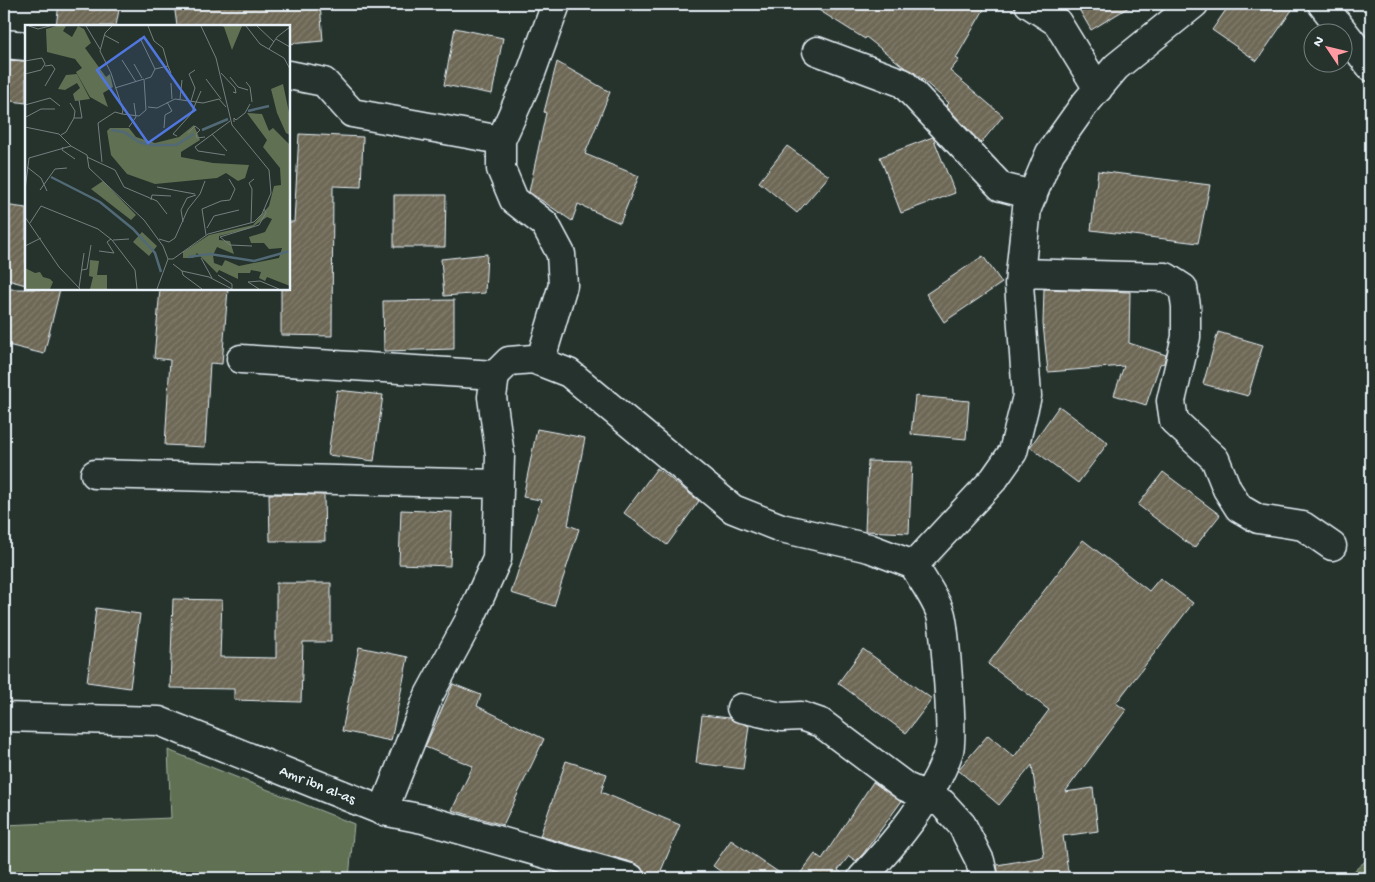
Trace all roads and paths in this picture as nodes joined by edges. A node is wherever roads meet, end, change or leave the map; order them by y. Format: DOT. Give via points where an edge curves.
graph roads {
  1 [pos="556,4"];
  2 [pos="1029,4"];
  3 [pos="1194,4"];
  4 [pos="1322,4"];
  5 [pos="4,44"];
  6 [pos="25,46"];
  7 [pos="817,51"];
  8 [pos="1371,67"];
  9 [pos="290,75"];
  10 [pos="1098,89"];
  11 [pos="501,140"];
  12 [pos="1033,195"];
  13 [pos="1020,273"];
  14 [pos="241,358"];
  15 [pos="540,362"];
  16 [pos="495,375"];
  17 [pos="95,474"];
  18 [pos="498,484"];
  19 [pos="1332,546"];
  20 [pos="914,565"];
  21 [pos="741,708"];
  22 [pos="4,717"];
  23 [pos="927,796"];
  24 [pos="383,811"];
  25 [pos="630,878"];
  26 [pos="862,878"];
  27 [pos="984,878"];
  1 -- 11 [label="street" via="531,73"];
  2 -- 10 [label="street" via="1057,22"];
  3 -- 10 [label="street" via="1116,67"];
  4 -- 8 [label="street"];
  5 -- 6 [label="street"];
  7 -- 12 [label="street" via="903,83 1001,187"];
  9 -- 11 [label="street" via="324,82 352,113"];
  10 -- 12 [label="street" via="1050,153"];
  11 -- 15 [label="street" via="500,169 514,200 545,224 561,254 563,285"];
  12 -- 13 [label="street" via="1027,208"];
  13 -- 19 [label="street" via="1166,277 1183,288 1186,337 1171,401 1174,421 1215,459 1239,508 1258,519 1303,526"];
  13 -- 20 [label="street" via="1027,396 1013,452 994,479"];
  14 -- 16 [label="street"];
  15 -- 16 [label="street" via="533,359 510,361"];
  15 -- 20 [label="street" via="569,373 732,509 782,528 869,548"];
  16 -- 18 [label="street" via="492,396 500,455"];
  17 -- 18 [label="street"];
  18 -- 24 [label="street" via="497,559 469,621 429,695"];
  20 -- 23 [label="street" via="941,614 948,687 950,749"];
  21 -- 23 [label="street" via="781,717 801,716 821,723 877,768"];
  22 -- 24 [label="street, Amr ibn al-as" via="159,721"];
  23 -- 26 [label="street" via="892,846"];
  23 -- 27 [label="street" via="942,804 962,825 980,860"];
  24 -- 25 [label="street, Amr ibn al-as"];
}
